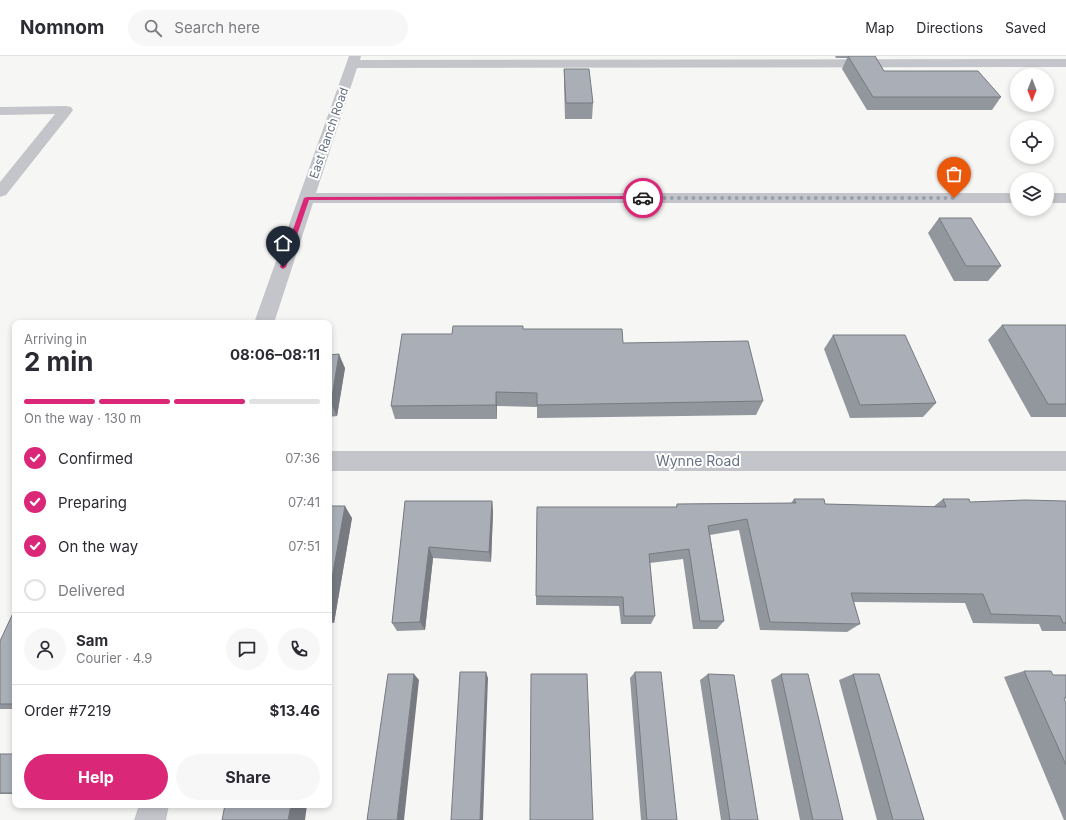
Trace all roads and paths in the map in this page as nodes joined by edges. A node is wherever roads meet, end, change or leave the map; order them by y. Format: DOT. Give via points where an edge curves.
graph roads {
  1 [pos="353,60"];
  2 [pos="1066,63"];
  3 [pos="0,111"];
  4 [pos="0,192"];
  5 [pos="307,198"];
  6 [pos="1010,198"];
  7 [pos="1054,198"];
  8 [pos="1066,198"];
  9 [pos="265,320"];
  10 [pos="332,461"];
  11 [pos="1066,461"];
  12 [pos="153,808"];
  13 [pos="150,820"];
  1 -- 2 [label="street"];
  1 -- 5 [label="street, East Ranch Road"];
  3 -- 4 [label="street" via="66,110"];
  5 -- 6 [label="street"];
  5 -- 9 [label="street, East Ranch Road"];
  7 -- 8 [label="street"];
  10 -- 11 [label="street, Wynne Road"];
  12 -- 13 [label="street"];
}
